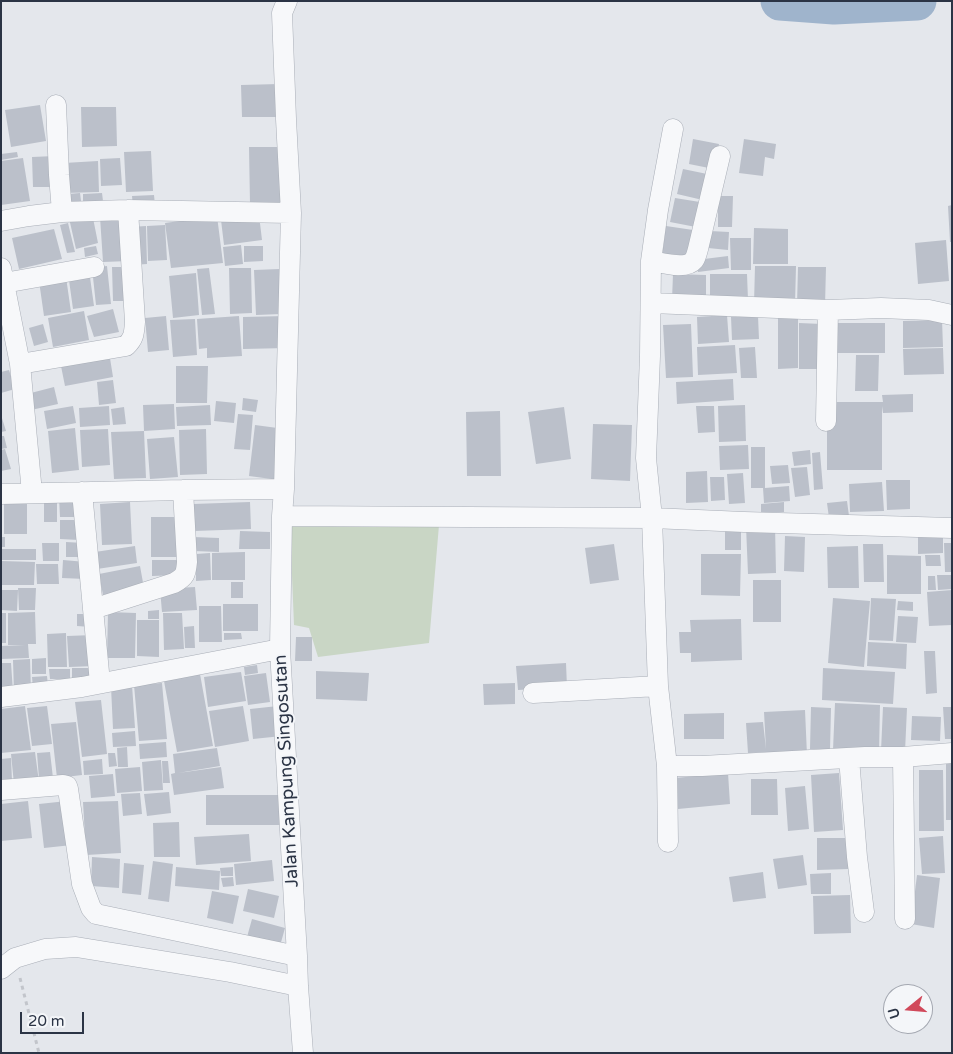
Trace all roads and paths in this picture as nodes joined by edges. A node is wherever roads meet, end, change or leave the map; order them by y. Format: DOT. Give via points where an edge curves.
graph roads {
  1 [pos="286,1"];
  2 [pos="56,104"];
  3 [pos="673,129"];
  4 [pos="720,156"];
  5 [pos="128,210"];
  6 [pos="62,212"];
  7 [pos="291,214"];
  8 [pos="1,221"];
  9 [pos="651,261"];
  10 [pos="94,267"];
  11 [pos="3,276"];
  12 [pos="651,302"];
  13 [pos="828,310"];
  14 [pos="952,315"];
  15 [pos="20,364"];
  16 [pos="826,421"];
  17 [pos="284,489"];
  18 [pos="183,490"];
  19 [pos="82,492"];
  20 [pos="32,493"];
  21 [pos="1,494"];
  22 [pos="282,516"];
  23 [pos="652,518"];
  24 [pos="952,528"];
  25 [pos="93,609"];
  26 [pos="280,649"];
  27 [pos="100,684"];
  28 [pos="658,686"];
  29 [pos="533,693"];
  30 [pos="1,697"];
  31 [pos="952,753"];
  32 [pos="903,757"];
  33 [pos="848,758"];
  34 [pos="667,766"];
  35 [pos="1,790"];
  36 [pos="668,842"];
  37 [pos="864,912"];
  38 [pos="905,919"];
  39 [pos="297,956"];
  40 [pos="8,964"];
  41 [pos="298,986"];
  42 [pos="39,1053"];
  43 [pos="302,1053"];
  1 -- 7 [label="street, Jalan Kampung Singosutan" via="282,13"];
  2 -- 6 [label="street"];
  3 -- 9 [label="street"];
  4 -- 9 [label="street" via="693,261 683,266"];
  5 -- 6 [label="street"];
  5 -- 7 [label="street"];
  5 -- 15 [label="street" via="135,322 131,341 126,346"];
  6 -- 8 [label="street"];
  7 -- 17 [label="street, Jalan Kampung Singosutan"];
  9 -- 12 [label="street"];
  10 -- 11 [label="street"];
  11 -- 15 [label="street"];
  12 -- 13 [label="street"];
  12 -- 23 [label="street" via="646,458"];
  13 -- 14 [label="street" via="881,308 929,310"];
  13 -- 16 [label="street"];
  15 -- 20 [label="street"];
  17 -- 18 [label="street"];
  17 -- 22 [label="street, Jalan Kampung Singosutan"];
  18 -- 19 [label="street"];
  18 -- 25 [label="street" via="186,573 174,583"];
  19 -- 20 [label="street"];
  19 -- 25 [label="street"];
  20 -- 21 [label="street"];
  22 -- 23 [label="street"];
  22 -- 26 [label="street, Jalan Kampung Singosutan"];
  23 -- 24 [label="street"];
  23 -- 28 [label="street"];
  25 -- 27 [label="street"];
  26 -- 27 [label="street"];
  26 -- 39 [label="street, Jalan Kampung Singosutan"];
  27 -- 30 [label="street"];
  28 -- 29 [label="street"];
  28 -- 34 [label="street"];
  31 -- 32 [label="street"];
  32 -- 33 [label="street"];
  32 -- 38 [label="street"];
  33 -- 34 [label="street"];
  33 -- 37 [label="street"];
  34 -- 36 [label="street"];
  35 -- 39 [label="street" via="67,786 82,884 96,914"];
  39 -- 41 [label="street, Jalan Kampung Singosutan"];
  40 -- 41 [label="street" via="45,949 76,947"];
  40 -- 42 [label="path"];
  41 -- 43 [label="street, Jalan Kampung Singosutan"];
}
